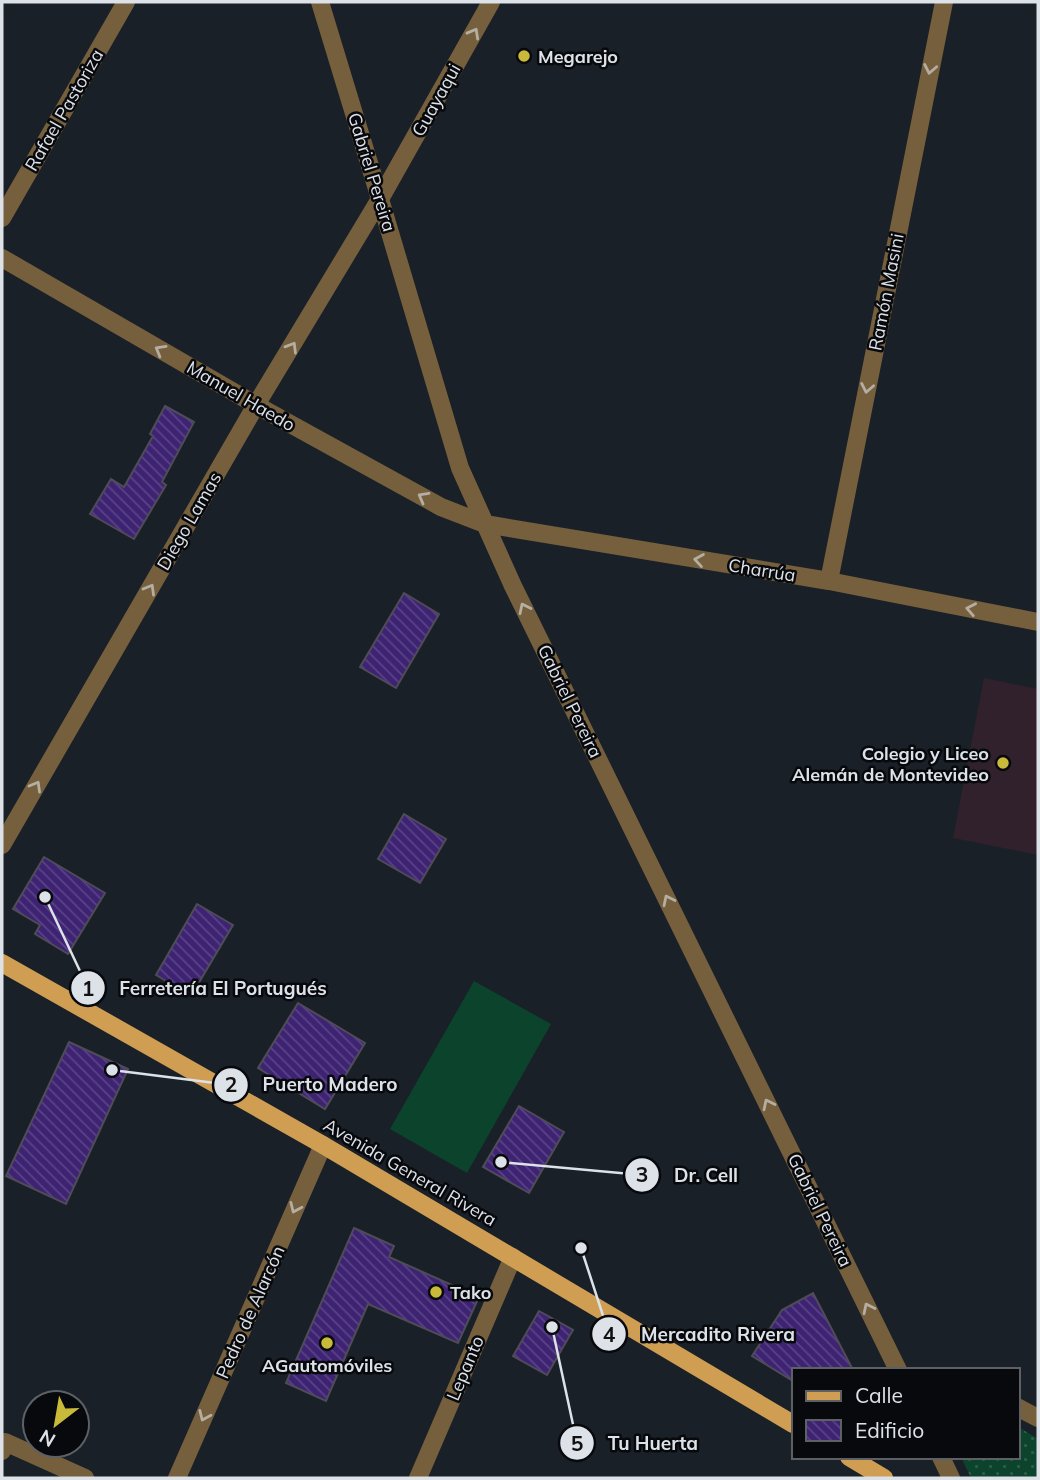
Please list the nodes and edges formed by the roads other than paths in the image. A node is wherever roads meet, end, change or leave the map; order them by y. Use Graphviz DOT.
graph roads {
  1 [pos="126,2"];
  2 [pos="320,2"];
  3 [pos="491,2"];
  4 [pos="944,2"];
  5 [pos="380,199"];
  6 [pos="2,218"];
  7 [pos="2,258"];
  8 [pos="256,405"];
  9 [pos="485,524"];
  10 [pos="829,581"];
  11 [pos="1038,622"];
  12 [pos="2,845"];
  13 [pos="2,963"];
  14 [pos="323,1145"];
  15 [pos="513,1257"];
  16 [pos="897,1368"];
  17 [pos="1019,1407"];
  18 [pos="1038,1418"];
  19 [pos="792,1423"];
  20 [pos="2,1451"];
  21 [pos="852,1459"];
  22 [pos="942,1459"];
  23 [pos="85,1478"];
  24 [pos="177,1478"];
  25 [pos="418,1478"];
  26 [pos="884,1478"];
  27 [pos="951,1478"];
  1 -- 6 [label="street, Rafael Pastoriza"];
  2 -- 5 [label="street, Gabriel Pereira"];
  5 -- 3 [label="street, Guayaqui, one-way"];
  4 -- 10 [label="street, Ramón Masini, one-way"];
  8 -- 5 [label="street, Diego Lamas, one-way"];
  5 -- 9 [label="street, Gabriel Pereira"];
  8 -- 7 [label="street, Manuel Haedo, one-way"];
  9 -- 8 [label="street, Manuel Haedo, one-way"];
  12 -- 8 [label="street, Diego Lamas, one-way"];
  10 -- 9 [label="street, Charrúa, one-way"];
  16 -- 9 [label="street, Gabriel Pereira, one-way"];
  11 -- 10 [label="street, Charrúa, one-way"];
  13 -- 14 [label="main road, Avenida General Rivera"];
  14 -- 15 [label="main road, Avenida General Rivera"];
  14 -- 24 [label="street, Pedro de Alarcón, one-way"];
  15 -- 19 [label="main road, Avenida General Rivera"];
  15 -- 25 [label="street, Lepanto"];
  17 -- 18 [label="street"];
  20 -- 23 [label="street"];
  21 -- 26 [label="main road"];
  22 -- 27 [label="street"];
}
